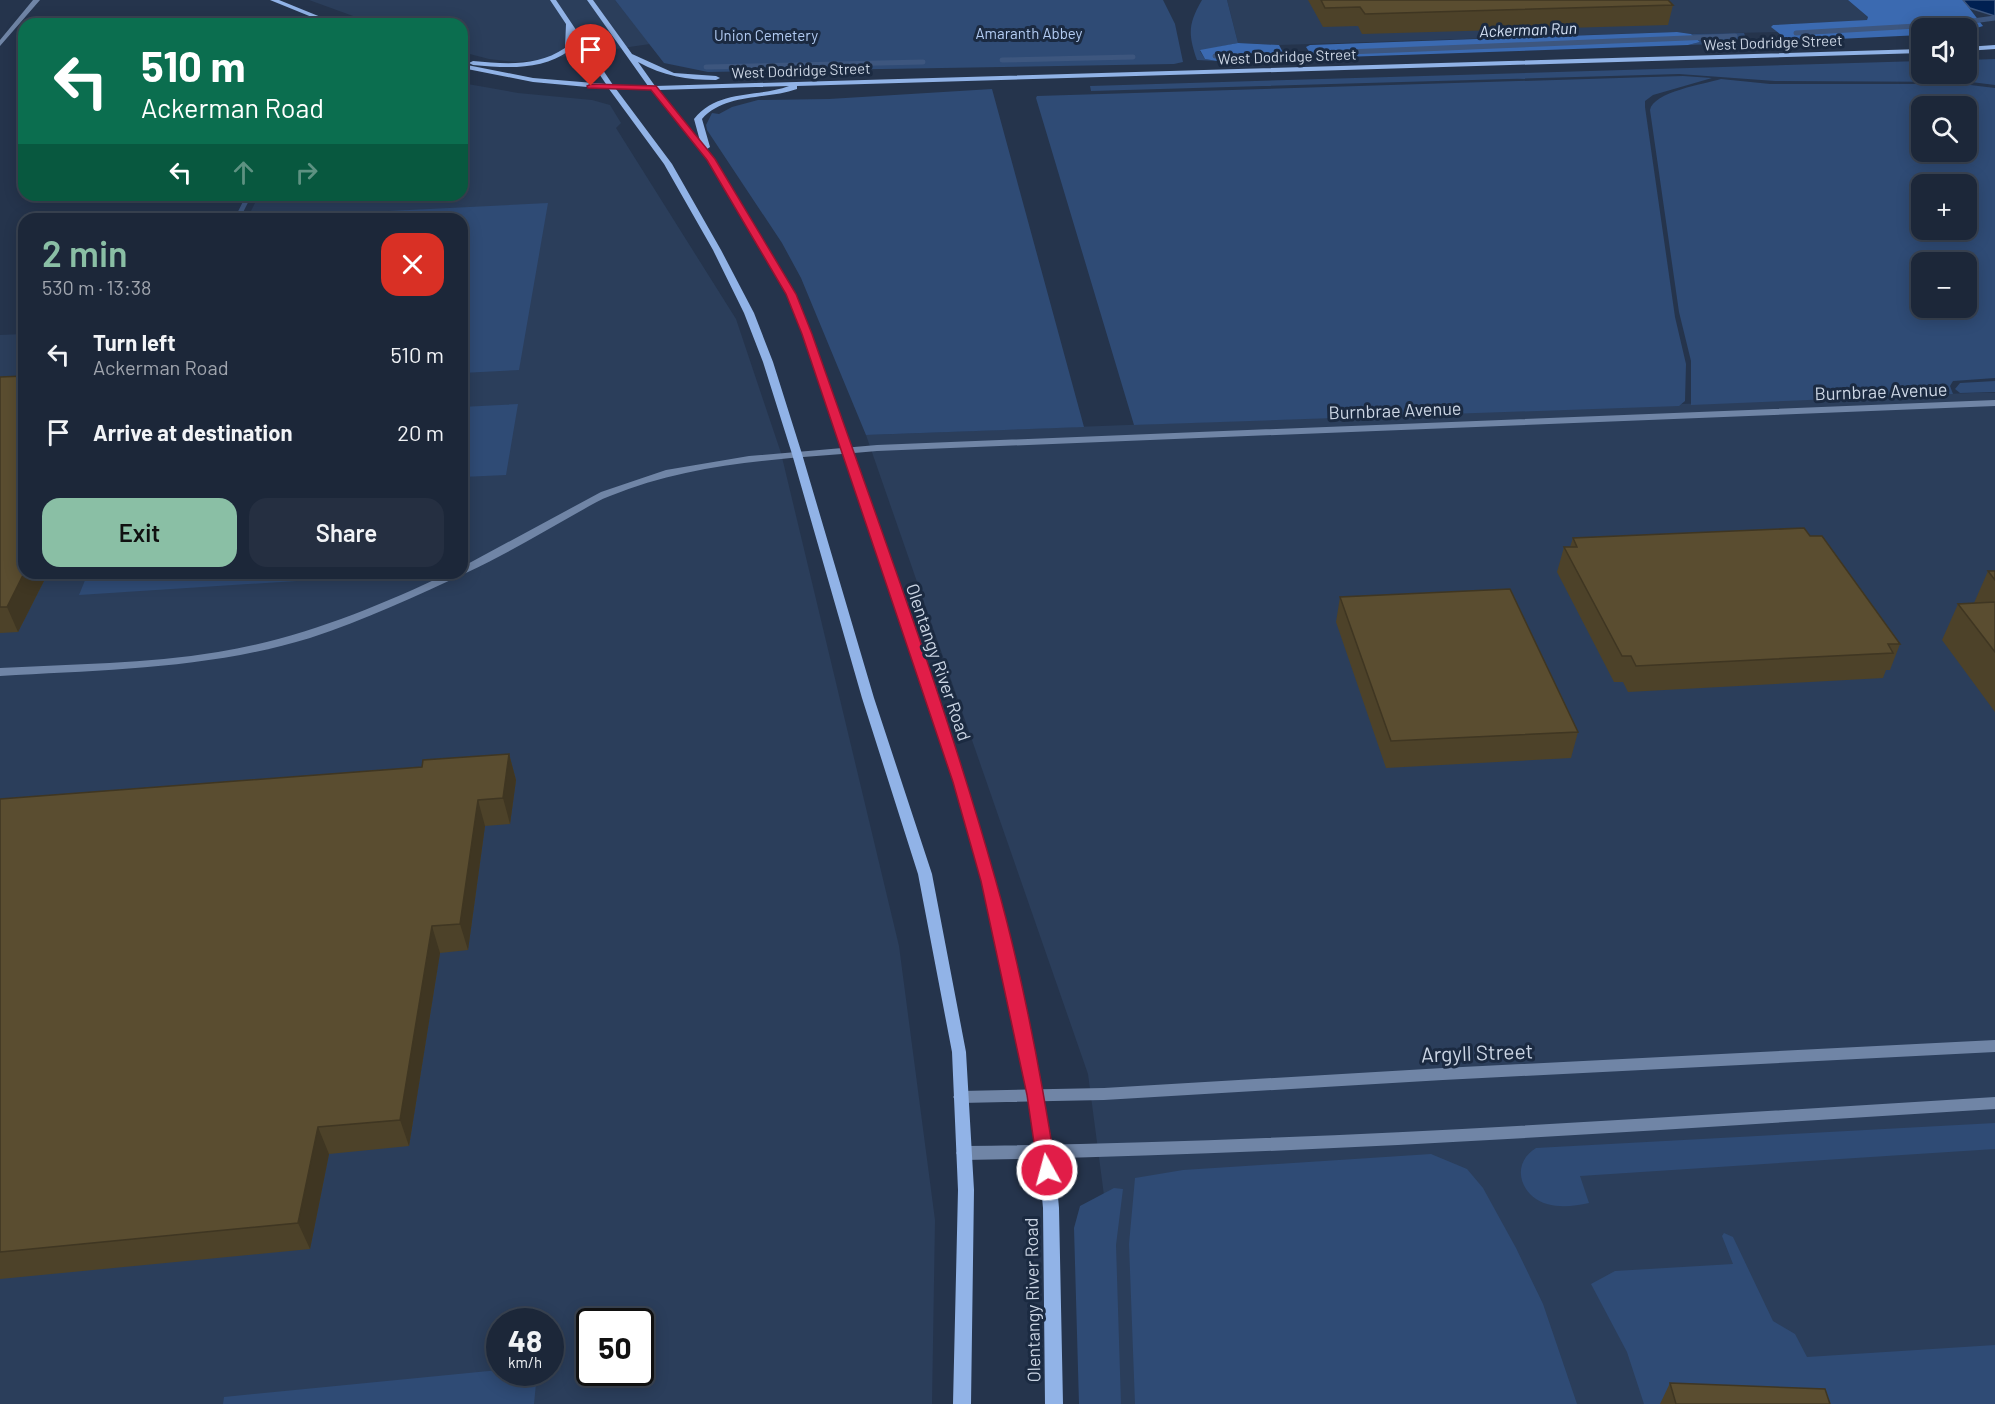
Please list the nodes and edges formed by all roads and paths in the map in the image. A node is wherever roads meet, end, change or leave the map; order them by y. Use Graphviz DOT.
graph roads {
  1 [pos="37,0"];
  2 [pos="273,0"];
  3 [pos="553,0"];
  4 [pos="590,0"];
  5 [pos="22,18"];
  6 [pos="320,18"];
  7 [pos="18,23"];
  8 [pos="569,23"];
  9 [pos="0,44"];
  10 [pos="1995,47"];
  11 [pos="1977,48"];
  12 [pos="1911,51"];
  13 [pos="629,54"];
  14 [pos="468,61"];
  15 [pos="468,67"];
  16 [pos="873,81"];
  17 [pos="807,83"];
  18 [pos="611,87"];
  19 [pos="653,87"];
  20 [pos="711,159"];
  21 [pos="1995,403"];
  22 [pos="846,450"];
  23 [pos="797,454"];
  24 [pos="468,568"];
  25 [pos="445,579"];
  26 [pos="0,672"];
  27 [pos="1995,1046"];
  28 [pos="1036,1095"];
  29 [pos="961,1097"];
  30 [pos="1995,1102"];
  31 [pos="964,1153"];
  32 [pos="1046,1153"];
  33 [pos="962,1404"];
  34 [pos="1054,1404"];
  1 -- 5 [label="street"];
  2 -- 6 [label="main road"];
  3 -- 8 [label="main road"];
  4 -- 13 [label="main road, Olentangy River Road"];
  7 -- 9 [label="street"];
  8 -- 14 [label="main road"];
  8 -- 18 [label="main road"];
  10 -- 11 [label="main road"];
  12 -- 16 [label="main road, West Dodridge Street"];
  13 -- 16 [label="main road"];
  13 -- 19 [label="main road, Olentangy River Road"];
  15 -- 18 [label="main road, West Dodridge Street"];
  16 -- 17 [label="main road, West Dodridge Street"];
  17 -- 19 [label="main road, West Dodridge Street"];
  17 -- 20 [label="main road"];
  18 -- 19 [label="main road, West Dodridge Street"];
  18 -- 23 [label="main road"];
  19 -- 20 [label="main road, Olentangy River Road"];
  20 -- 22 [label="main road, Olentangy River Road"];
  21 -- 22 [label="street, Burnbrae Avenue"];
  22 -- 23 [label="street, Burnbrae Avenue"];
  22 -- 28 [label="main road, Olentangy River Road"];
  23 -- 24 [label="street, Burnbrae Avenue"];
  23 -- 29 [label="main road"];
  25 -- 26 [label="street, Burnbrae Avenue"];
  27 -- 28 [label="street, Argyll Street"];
  28 -- 29 [label="street, Argyll Street"];
  28 -- 32 [label="main road, Olentangy River Road"];
  29 -- 31 [label="main road"];
  30 -- 32 [label="street"];
  31 -- 32 [label="street"];
  31 -- 33 [label="main road"];
  32 -- 34 [label="main road, Olentangy River Road"];
}
